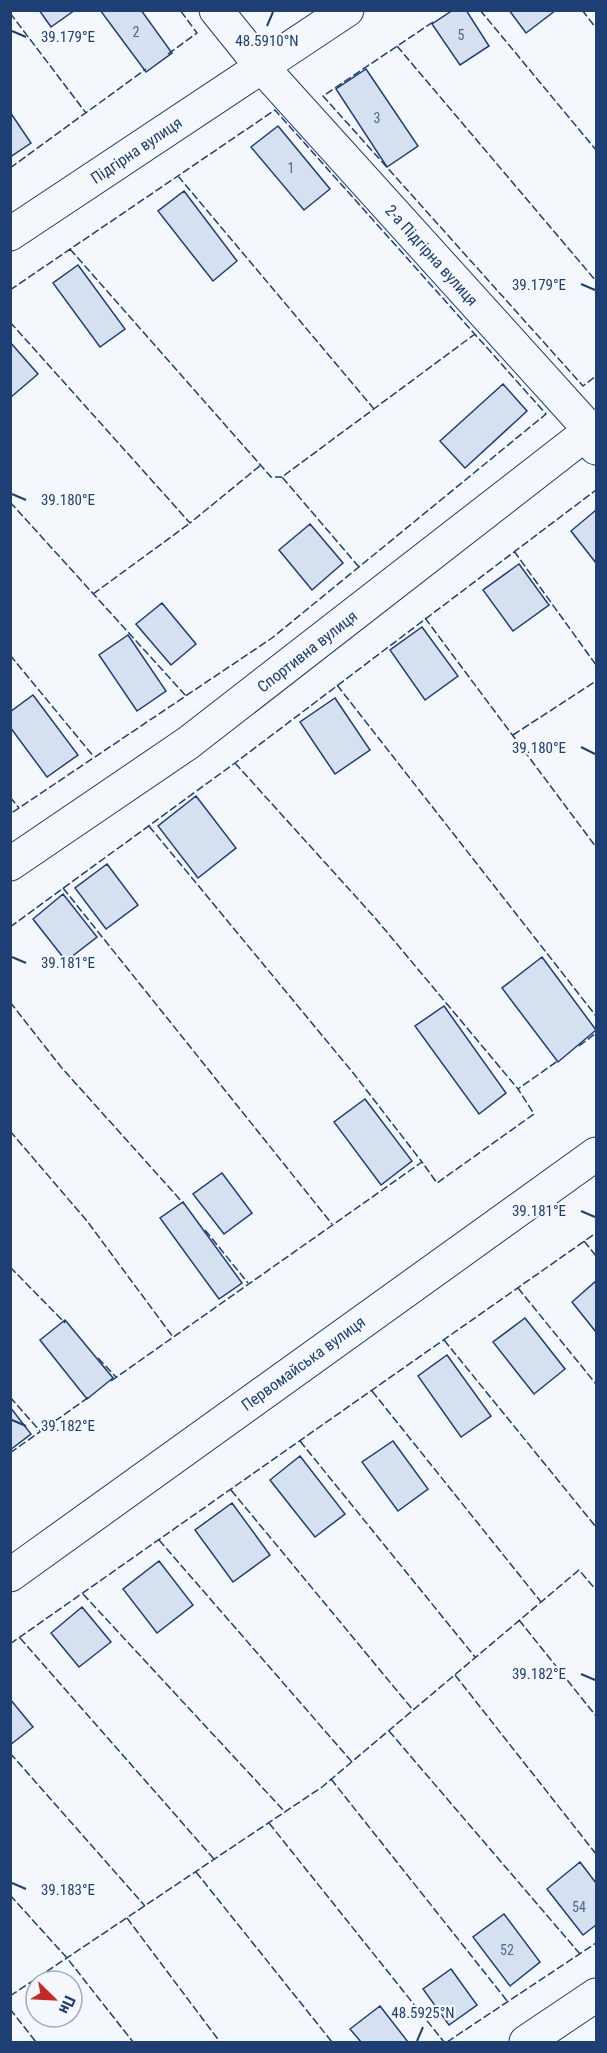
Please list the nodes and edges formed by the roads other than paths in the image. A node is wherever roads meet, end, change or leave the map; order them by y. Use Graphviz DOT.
graph roads {
  1 [pos="216,10"];
  2 [pos="347,10"];
  3 [pos="261,66"];
  4 [pos="10,234"];
  5 [pos="595,435"];
  6 [pos="10,864"];
  7 [pos="597,1154"];
  8 [pos="10,1575"];
  9 [pos="597,1995"];
  10 [pos="526,2043"];
  1 -- 3 [label="street, 2-а Підгірна вулиця"];
  2 -- 3 [label="street"];
  3 -- 4 [label="street, Підгірна вулиця"];
  3 -- 5 [label="street, 2-а Підгірна вулиця"];
  5 -- 6 [label="street, Спортивна вулиця"];
  7 -- 8 [label="street, Первомайська вулиця"];
  9 -- 10 [label="street"];
}
